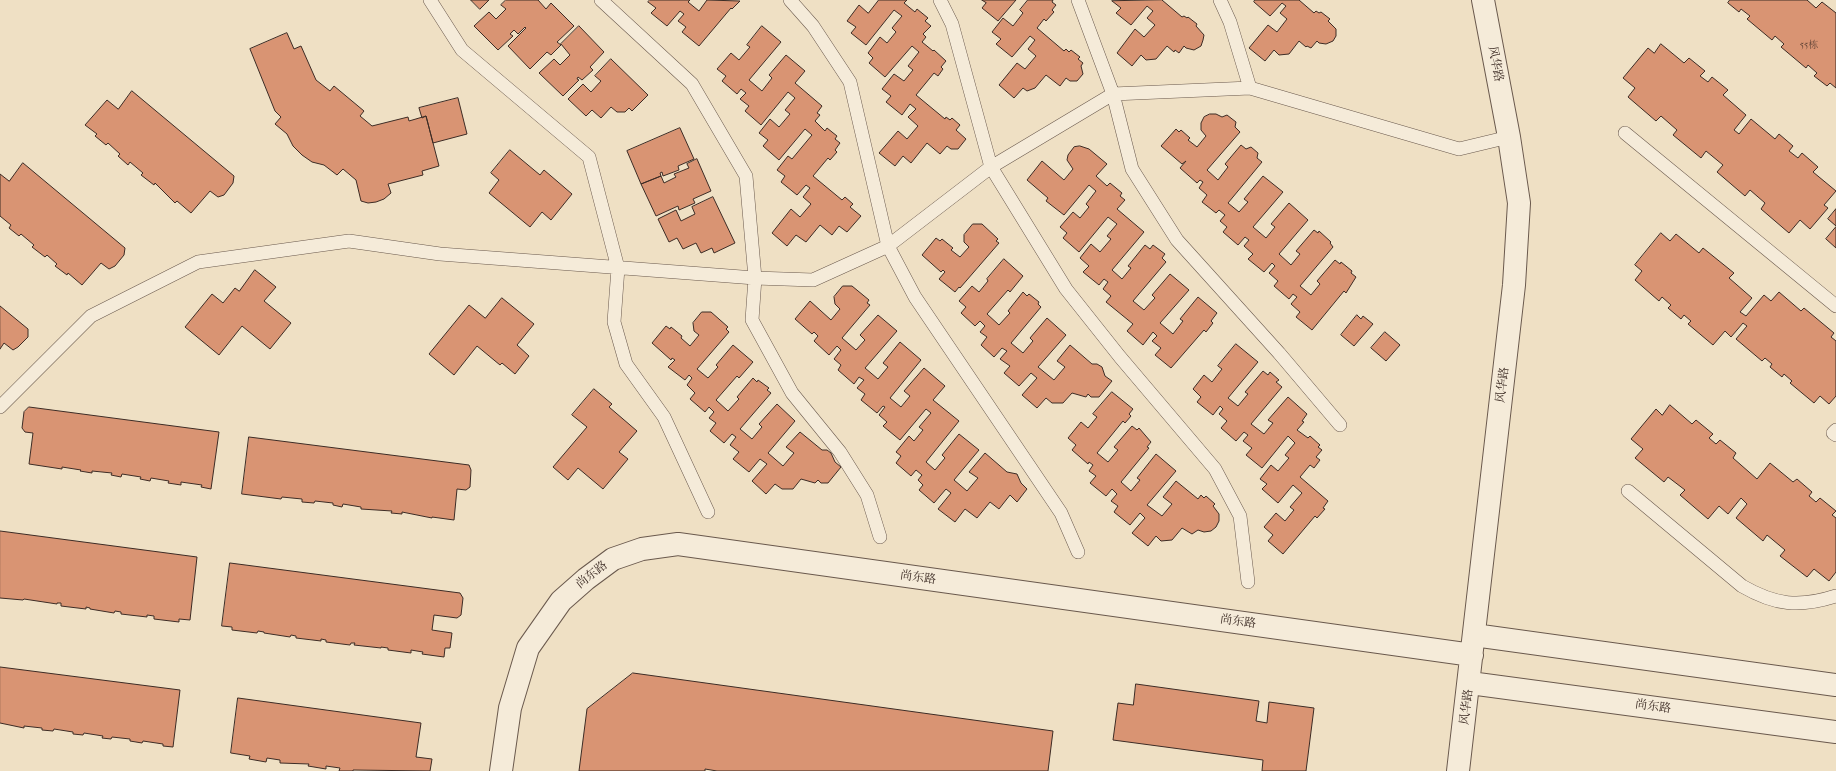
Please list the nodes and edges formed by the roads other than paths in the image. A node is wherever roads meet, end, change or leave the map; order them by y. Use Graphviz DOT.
graph roads {
  1 [pos="430,0"];
  2 [pos="600,0"];
  3 [pos="790,0"];
  4 [pos="940,0"];
  5 [pos="1078,0"];
  6 [pos="1220,0"];
  7 [pos="1482,0"];
  8 [pos="1250,88"];
  9 [pos="1113,94"];
  10 [pos="1625,133"];
  11 [pos="1510,137"];
  12 [pos="991,167"];
  13 [pos="888,246"];
  14 [pos="618,268"];
  15 [pos="755,278"];
  16 [pos="1836,306"];
  17 [pos="0,407"];
  18 [pos="1340,425"];
  19 [pos="1836,430"];
  20 [pos="1836,435"];
  21 [pos="1628,491"];
  22 [pos="708,512"];
  23 [pos="880,538"];
  24 [pos="1078,552"];
  25 [pos="1248,582"];
  26 [pos="1836,596"];
  27 [pos="1473,645"];
  28 [pos="1470,683"];
  29 [pos="1836,685"];
  30 [pos="1836,732"];
  31 [pos="501,771"];
  32 [pos="1458,771"];
  1 -- 14 [label="lane"];
  2 -- 15 [label="lane"];
  3 -- 13 [label="lane"];
  4 -- 12 [label="lane"];
  5 -- 9 [label="lane"];
  6 -- 8 [label="lane"];
  7 -- 11 [label="street, 风华路"];
  8 -- 9 [label="lane"];
  8 -- 11 [label="lane"];
  9 -- 12 [label="lane"];
  9 -- 18 [label="lane"];
  10 -- 16 [label="lane"];
  11 -- 27 [label="street, 风华路"];
  12 -- 13 [label="lane"];
  12 -- 25 [label="lane"];
  13 -- 15 [label="lane"];
  13 -- 24 [label="lane"];
  14 -- 15 [label="lane"];
  14 -- 17 [label="lane"];
  14 -- 22 [label="lane"];
  15 -- 23 [label="lane"];
  19 -- 20 [label="lane"];
  21 -- 26 [label="lane"];
  27 -- 28 [label="street, 风华路"];
  27 -- 29 [label="street, 尚东路"];
  27 -- 31 [label="street, 尚东路"];
  28 -- 30 [label="street, 尚东路"];
  28 -- 32 [label="street, 风华路"];
}
